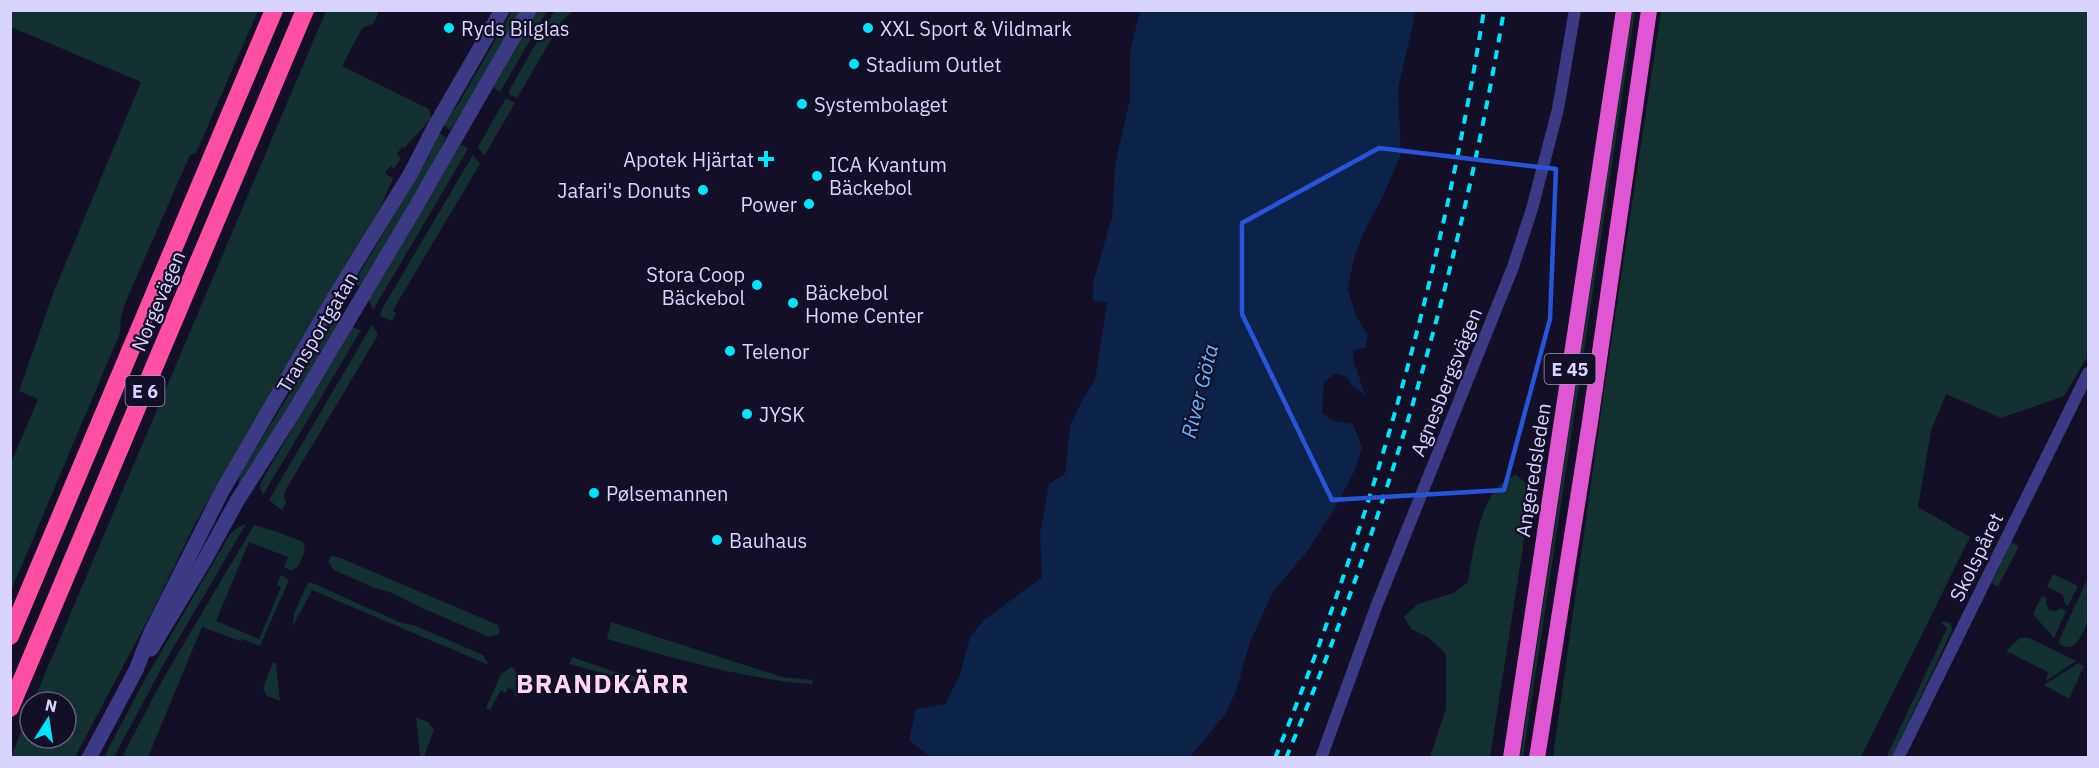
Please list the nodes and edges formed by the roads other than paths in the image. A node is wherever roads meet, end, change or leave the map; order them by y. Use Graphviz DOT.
graph roads {
  1 [pos="274,10"];
  2 [pos="305,10"];
  3 [pos="502,10"];
  4 [pos="529,10"];
  5 [pos="1575,10"];
  6 [pos="1624,10"];
  7 [pos="1649,10"];
  8 [pos="2088,373"];
  9 [pos="10,636"];
  10 [pos="136,670"];
  11 [pos="10,708"];
  12 [pos="1544,718"];
  13 [pos="89,758"];
  14 [pos="1321,758"];
  15 [pos="1511,758"];
  16 [pos="1537,758"];
  17 [pos="1545,758"];
  18 [pos="1898,758"];
  1 -- 9 [label="highway, Norgevägen / E 6"];
  2 -- 11 [label="highway, Norgevägen / E 6"];
  3 -- 10 [label="street, Transportgatan"];
  4 -- 10 [label="street, Transportgatan"];
  5 -- 14 [label="street, Agnesbergsvägen"];
  6 -- 15 [label="highway, Angeredsleden / E 45"];
  7 -- 12 [label="highway, E 45"];
  8 -- 18 [label="street, Skolspåret"];
  10 -- 13 [label="street, Transportgatan"];
  12 -- 16 [label="highway, E 45"];
  12 -- 17 [label="highway"];
}
